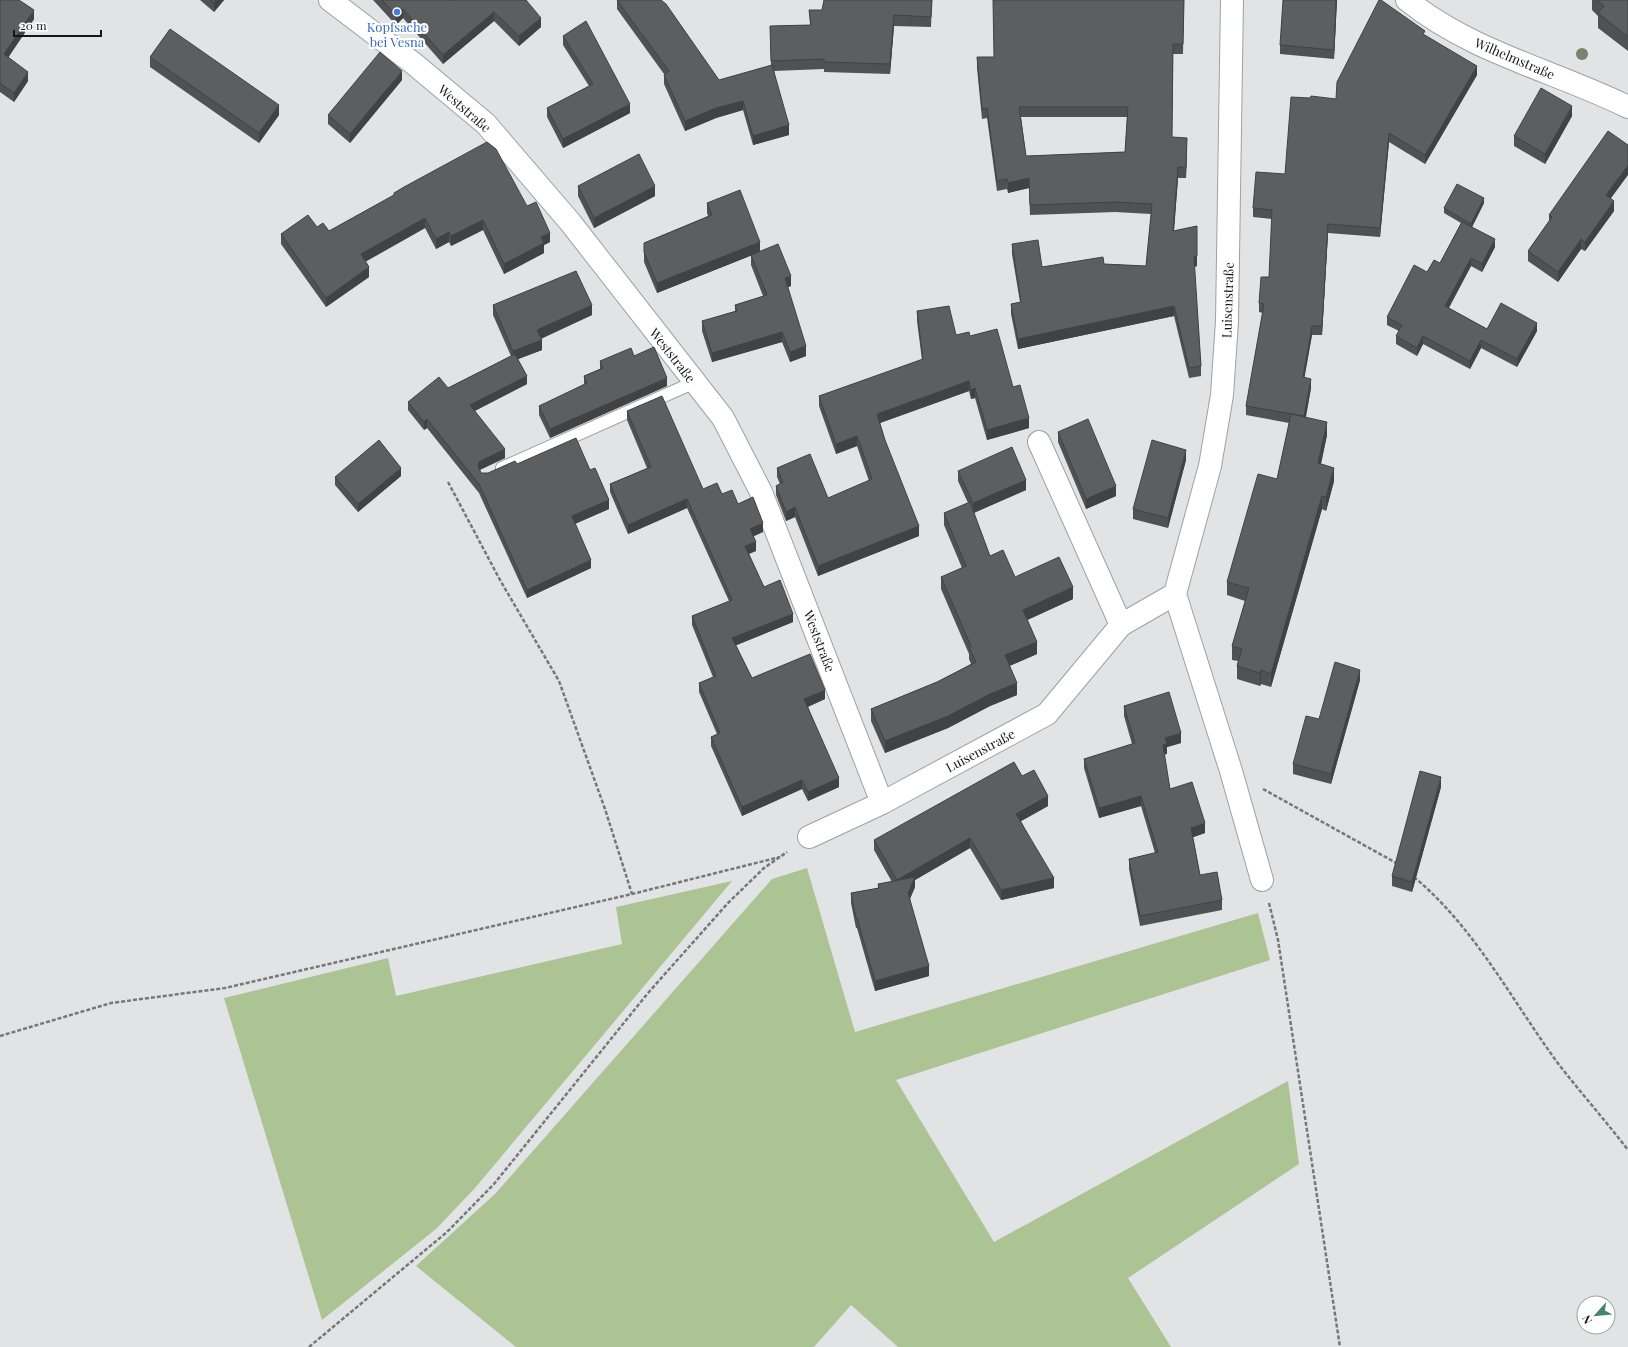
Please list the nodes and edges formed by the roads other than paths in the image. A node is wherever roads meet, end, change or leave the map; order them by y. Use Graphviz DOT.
graph roads {
  1 [pos="330,0"];
  2 [pos="1232,0"];
  3 [pos="1407,0"];
  4 [pos="1628,106"];
  5 [pos="695,382"];
  6 [pos="1039,442"];
  7 [pos="493,472"];
  8 [pos="1174,594"];
  9 [pos="1121,625"];
  10 [pos="882,803"];
  11 [pos="809,837"];
  12 [pos="1262,880"];
  1 -- 5 [label="street, Weststraße"];
  2 -- 8 [label="street, Luisenstraße"];
  3 -- 4 [label="street, Wilhelmstraße"];
  5 -- 7 [label="lane"];
  5 -- 10 [label="street, Weststraße"];
  6 -- 9 [label="street"];
  8 -- 9 [label="street, Luisenstraße"];
  8 -- 12 [label="street"];
  9 -- 10 [label="street, Luisenstraße"];
  10 -- 11 [label="street, Luisenstraße"];
}
